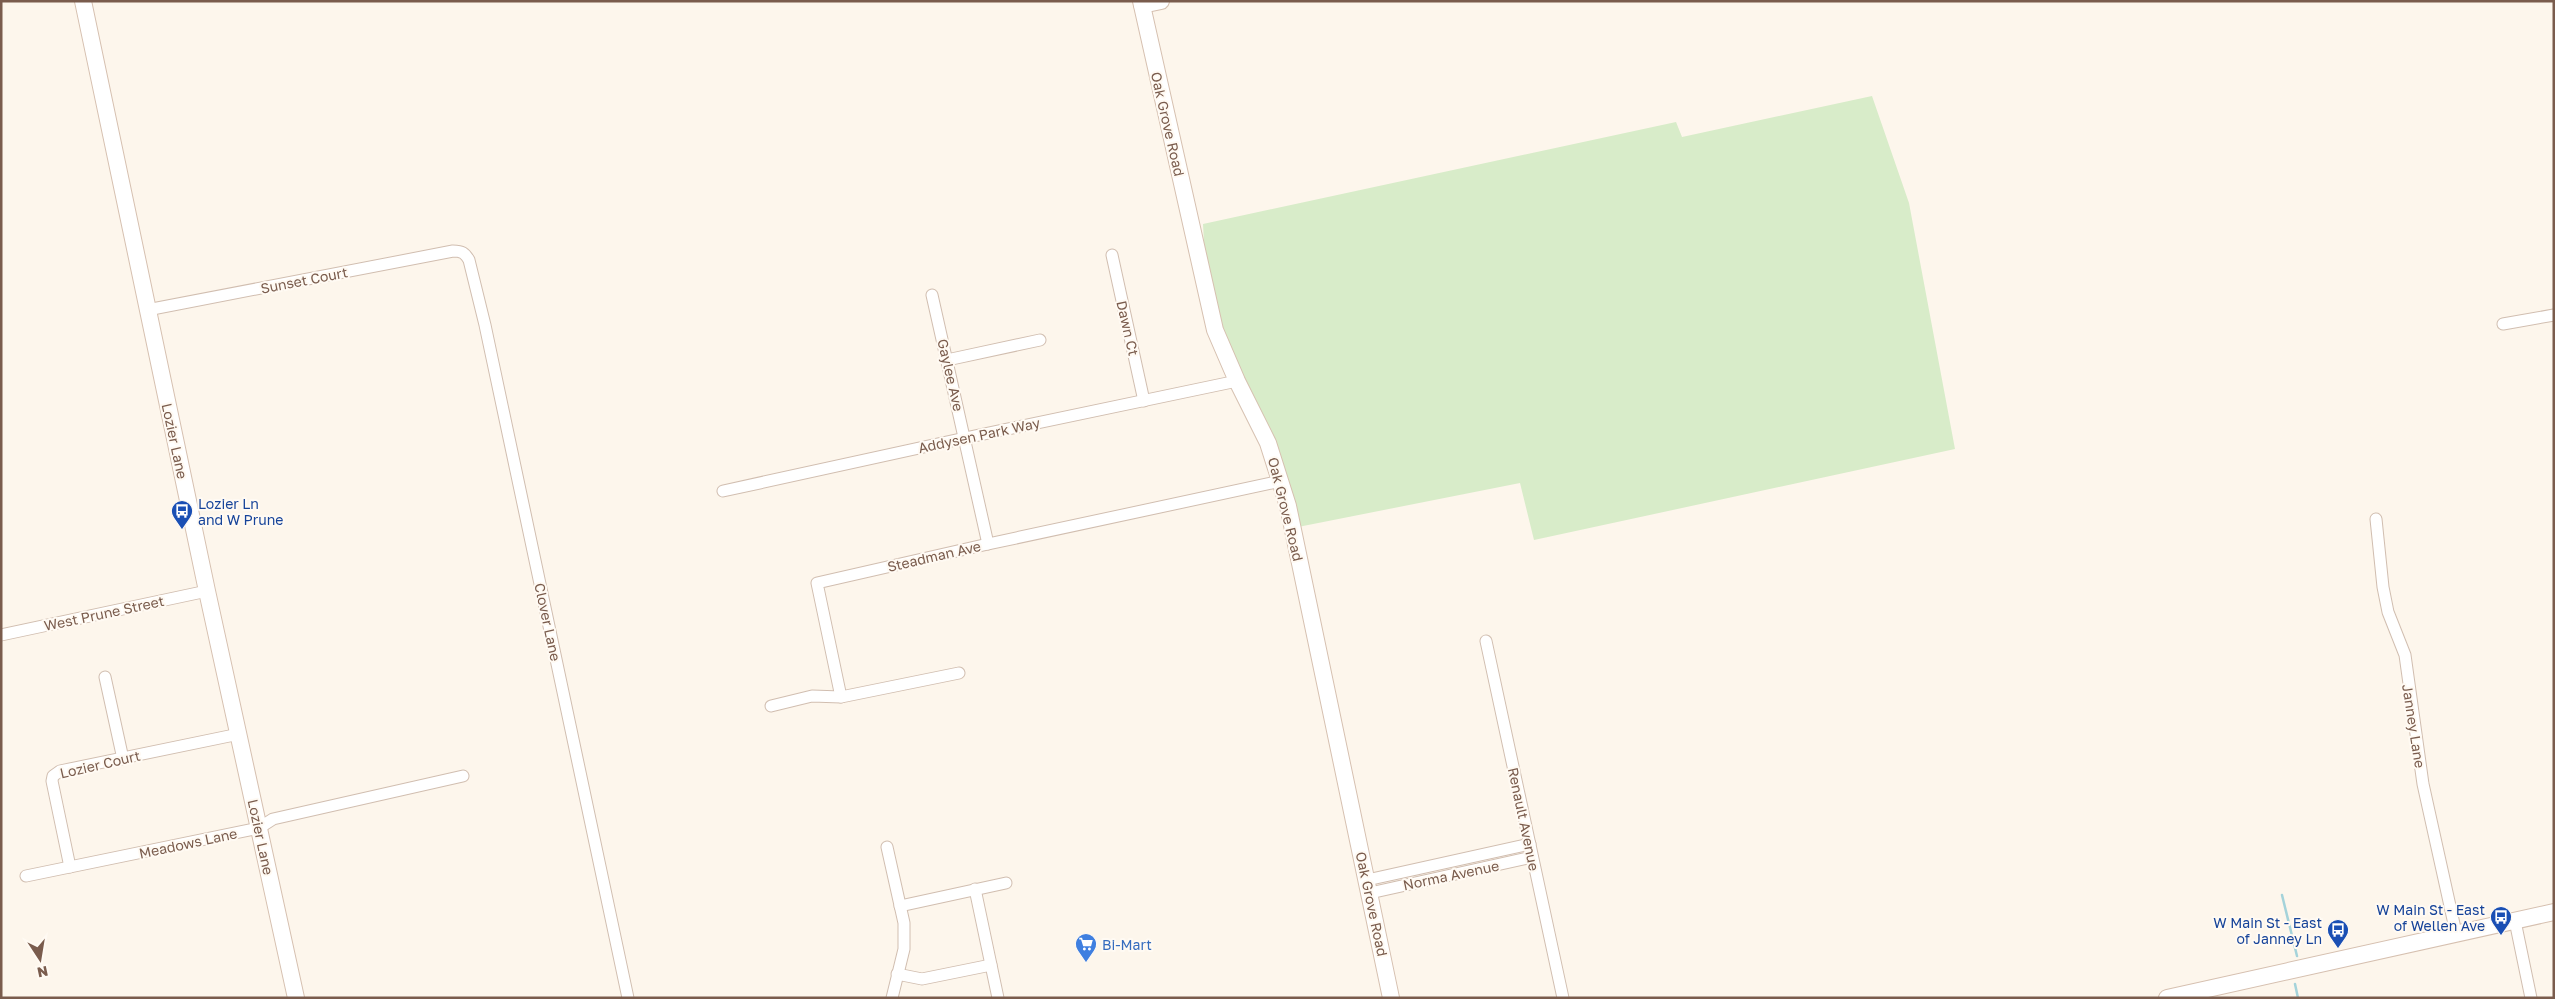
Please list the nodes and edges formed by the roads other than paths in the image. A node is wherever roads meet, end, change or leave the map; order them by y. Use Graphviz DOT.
graph roads {
  1 [pos="83,1"];
  2 [pos="1161,1"];
  3 [pos="1142,3"];
  4 [pos="460,251"];
  5 [pos="1112,255"];
  6 [pos="932,295"];
  7 [pos="147,310"];
  8 [pos="2554,315"];
  9 [pos="2502,324"];
  10 [pos="1040,340"];
  11 [pos="947,360"];
  12 [pos="1237,381"];
  13 [pos="1144,401"];
  14 [pos="965,438"];
  15 [pos="1281,481"];
  16 [pos="722,491"];
  17 [pos="2376,519"];
  18 [pos="988,544"];
  19 [pos="207,591"];
  20 [pos="1,635"];
  21 [pos="1486,641"];
  22 [pos="959,673"];
  23 [pos="105,677"];
  24 [pos="841,697"];
  25 [pos="771,706"];
  26 [pos="240,734"];
  27 [pos="123,759"];
  28 [pos="463,776"];
  29 [pos="259,828"];
  30 [pos="1530,844"];
  31 [pos="887,846"];
  32 [pos="1532,857"];
  33 [pos="70,868"];
  34 [pos="26,876"];
  35 [pos="1006,883"];
  36 [pos="1368,886"];
  37 [pos="975,889"];
  38 [pos="900,906"];
  39 [pos="2554,912"];
  40 [pos="2515,920"];
  41 [pos="2456,933"];
  42 [pos="991,965"];
  43 [pos="897,974"];
  44 [pos="296,998"];
  45 [pos="628,998"];
  46 [pos="892,998"];
  47 [pos="998,998"];
  48 [pos="1391,998"];
  49 [pos="1562,998"];
  50 [pos="2168,998"];
  51 [pos="2531,998"];
  1 -- 7 [label="main road, Lozier Lane"];
  2 -- 3 [label="main road"];
  3 -- 12 [label="main road, Oak Grove Road"];
  4 -- 7 [label="street, Sunset Court"];
  4 -- 45 [label="street, Clover Lane"];
  5 -- 13 [label="street, Dawn Ct"];
  6 -- 11 [label="street, Gaylee Ave"];
  7 -- 19 [label="main road, Lozier Lane"];
  8 -- 9 [label="street"];
  10 -- 11 [label="street"];
  11 -- 14 [label="street, Gaylee Ave"];
  12 -- 13 [label="street, Addysen Park Way"];
  12 -- 15 [label="main road, Oak Grove Road"];
  13 -- 14 [label="street, Addysen Park Way"];
  14 -- 16 [label="street, Addysen Park Way"];
  14 -- 18 [label="street, Gaylee Ave"];
  15 -- 18 [label="street, Steadman Ave"];
  15 -- 36 [label="main road, Oak Grove Road"];
  17 -- 41 [label="street, Janney Lane"];
  18 -- 24 [label="street, Steadman Ave"];
  19 -- 20 [label="street, West Prune Street"];
  19 -- 26 [label="main road, Lozier Lane"];
  21 -- 30 [label="street, Renault Avenue"];
  22 -- 24 [label="street"];
  23 -- 27 [label="street"];
  24 -- 25 [label="street"];
  26 -- 27 [label="street, Lozier Court"];
  26 -- 29 [label="main road, Lozier Lane"];
  27 -- 33 [label="street, Lozier Court"];
  28 -- 29 [label="street, Meadows Lane"];
  29 -- 33 [label="street, Meadows Lane"];
  29 -- 44 [label="main road, Lozier Lane"];
  30 -- 32 [label="street, Renault Avenue"];
  30 -- 36 [label="street, Norma Avenue"];
  31 -- 38 [label="street"];
  32 -- 36 [label="street, Norma Avenue"];
  32 -- 49 [label="street, Renault Avenue"];
  33 -- 34 [label="street, Meadows Lane"];
  35 -- 37 [label="street"];
  36 -- 48 [label="main road, Oak Grove Road"];
  37 -- 38 [label="street"];
  37 -- 42 [label="street"];
  38 -- 43 [label="street"];
  39 -- 40 [label="main road"];
  40 -- 41 [label="main road"];
  40 -- 51 [label="street"];
  41 -- 50 [label="main road"];
  42 -- 43 [label="street"];
  42 -- 47 [label="street"];
  43 -- 46 [label="street"];
}
